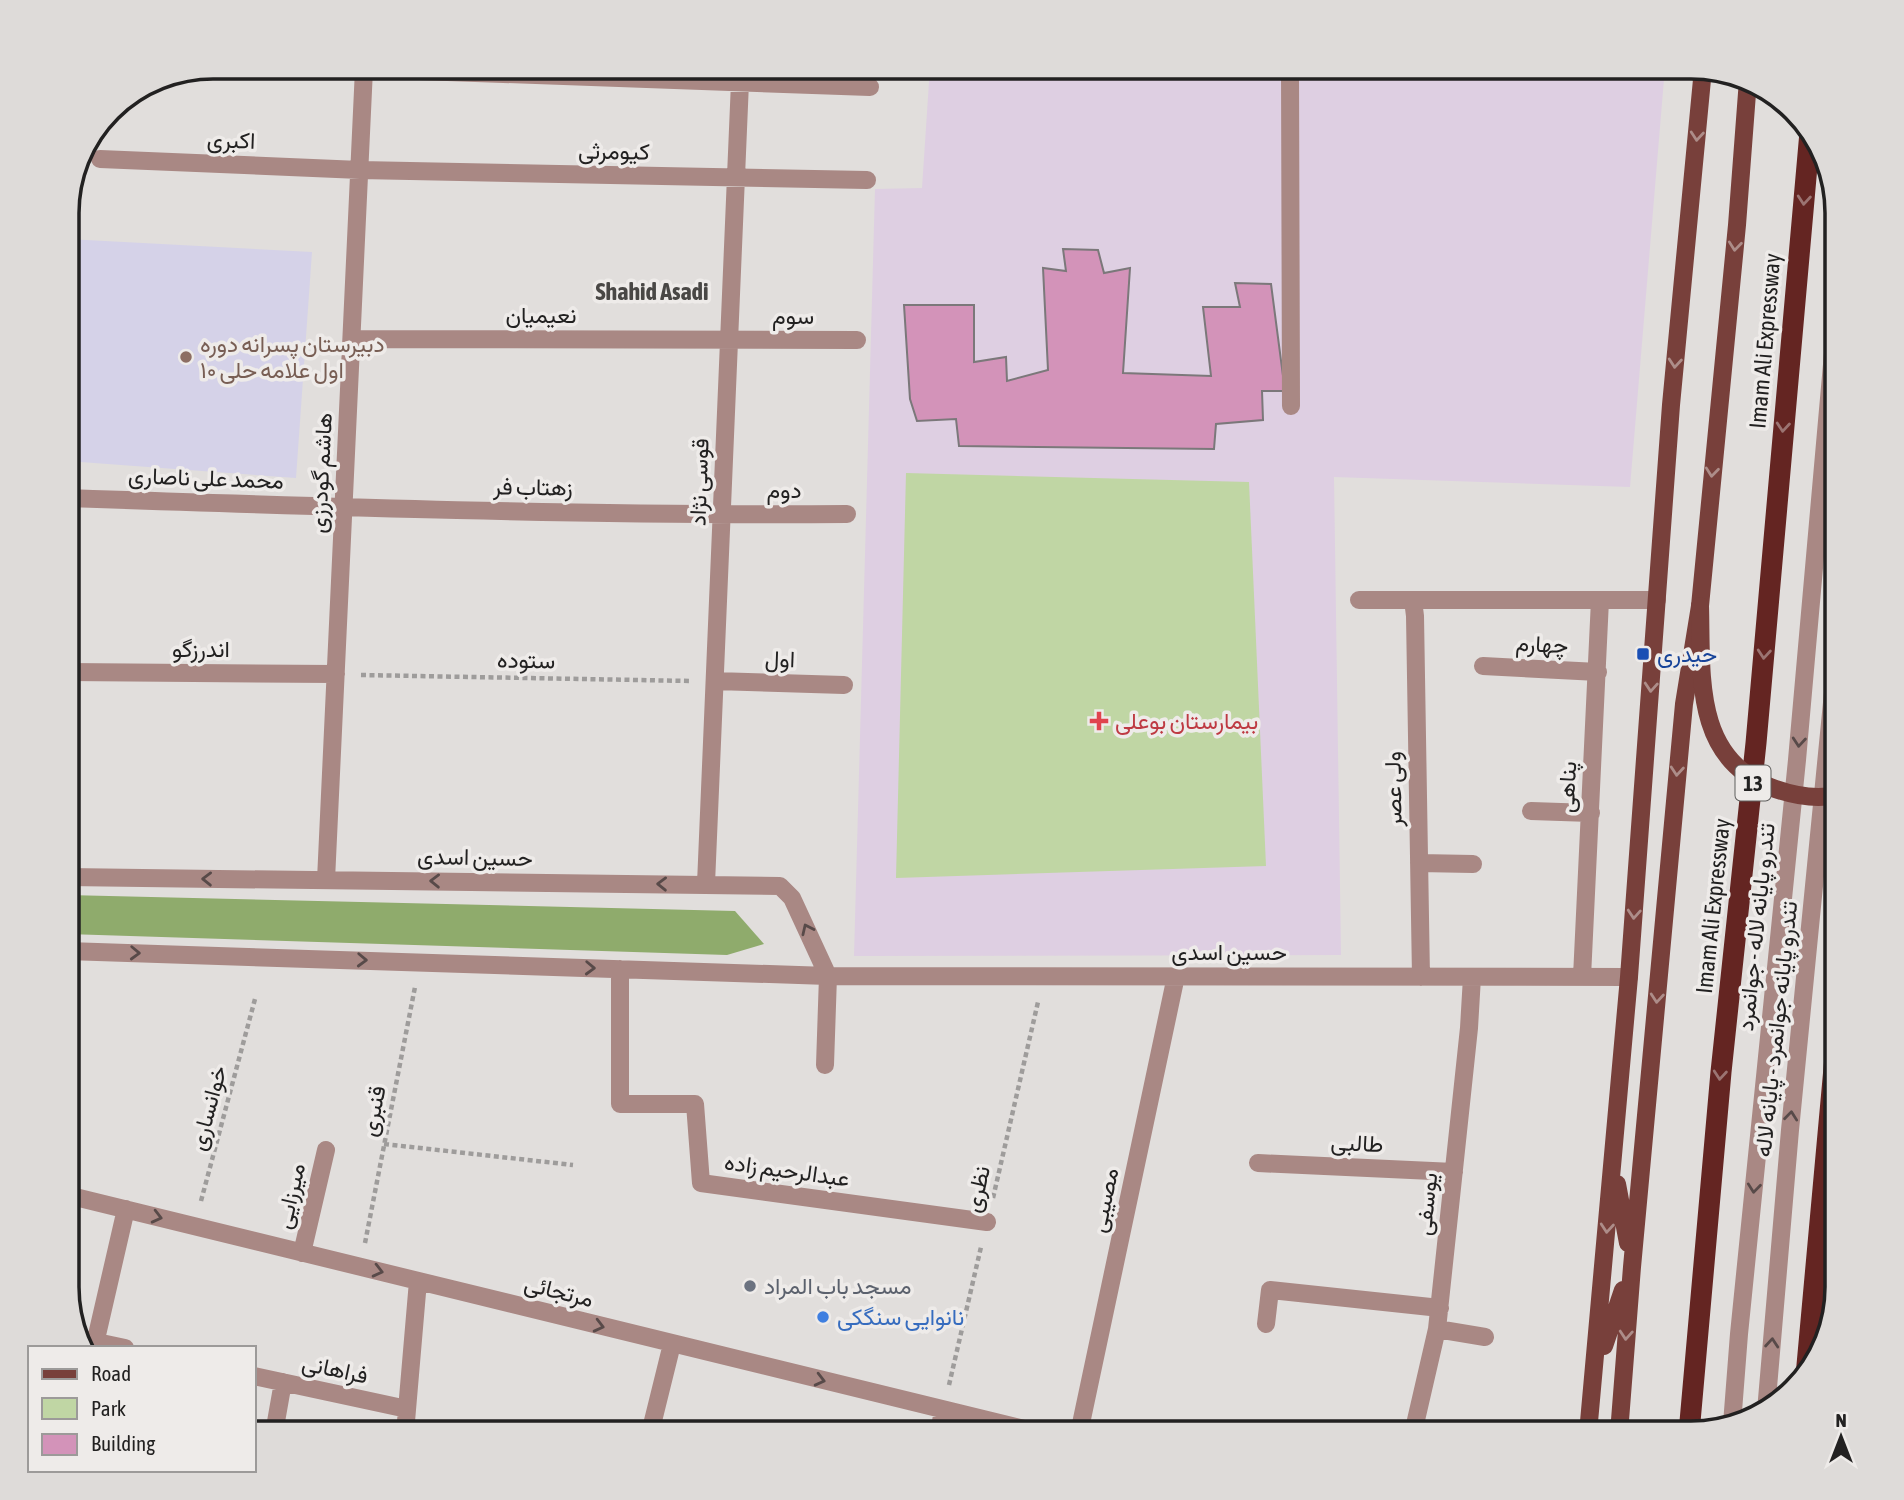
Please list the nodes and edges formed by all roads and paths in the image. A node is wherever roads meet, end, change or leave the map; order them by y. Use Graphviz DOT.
graph roads {
  1 [pos="364,79"];
  2 [pos="653,79"];
  3 [pos="1290,79"];
  4 [pos="1702,79"];
  5 [pos="740,82"];
  6 [pos="870,87"];
  7 [pos="1747,92"];
  8 [pos="1808,149"];
  9 [pos="100,159"];
  10 [pos="360,170"];
  11 [pos="736,178"];
  12 [pos="867,180"];
  13 [pos="352,339"];
  14 [pos="729,341"];
  15 [pos="857,341"];
  16 [pos="1291,406"];
  17 [pos="1825,451"];
  18 [pos="79,498"];
  19 [pos="344,507"];
  20 [pos="847,514"];
  21 [pos="722,515"];
  22 [pos="1359,600"];
  23 [pos="1413,600"];
  24 [pos="1601,600"];
  25 [pos="1657,600"];
  26 [pos="1700,606"];
  27 [pos="1483,666"];
  28 [pos="79,672"];
  29 [pos="1598,672"];
  30 [pos="335,674"];
  31 [pos="715,681"];
  32 [pos="844,685"];
  33 [pos="1825,781"];
  34 [pos="1825,794"];
  35 [pos="1531,811"];
  36 [pos="1591,813"];
  37 [pos="1419,863"];
  38 [pos="1473,864"];
  39 [pos="79,877"];
  40 [pos="326,880"];
  41 [pos="706,884"];
  42 [pos="79,951"];
  43 [pos="420,962"];
  44 [pos="620,969"];
  45 [pos="828,976"];
  46 [pos="1044,976"];
  47 [pos="1176,976"];
  48 [pos="1421,977"];
  49 [pos="1472,977"];
  50 [pos="1582,977"];
  51 [pos="1629,977"];
  52 [pos="255,999"];
  53 [pos="825,1065"];
  54 [pos="384,1144"];
  55 [pos="326,1150"];
  56 [pos="1613,1160"];
  57 [pos="1258,1163"];
  58 [pos="573,1165"];
  59 [pos="1454,1172"];
  60 [pos="1825,1174"];
  61 [pos="79,1198"];
  62 [pos="126,1209"];
  63 [pos="987,1222"];
  64 [pos="194,1226"];
  65 [pos="302,1253"];
  66 [pos="360,1266"];
  67 [pos="1632,1266"];
  68 [pos="418,1281"];
  69 [pos="1440,1308"];
  70 [pos="1266,1324"];
  71 [pos="1437,1329"];
  72 [pos="1485,1337"];
  73 [pos="90,1339"];
  74 [pos="91,1342"];
  75 [pos="672,1343"];
  76 [pos="113,1346"];
  77 [pos="1808,1351"];
  78 [pos="1595,1373"];
  79 [pos="256,1376"];
  80 [pos="283,1382"];
  81 [pos="1767,1398"];
  82 [pos="407,1409"];
  83 [pos="943,1410"];
  84 [pos="1733,1414"];
  85 [pos="276,1421"];
  86 [pos="406,1421"];
  87 [pos="653,1421"];
  88 [pos="941,1421"];
  89 [pos="989,1421"];
  90 [pos="1082,1421"];
  91 [pos="1415,1421"];
  92 [pos="1589,1421"];
  93 [pos="1620,1421"];
  94 [pos="1690,1421"];
  1 -- 10 [label="street, هاشم گودرزی"];
  2 -- 5 [label="street"];
  3 -- 16 [label="street"];
  4 -- 25 [label="main road, one-way"];
  5 -- 6 [label="street"];
  5 -- 11 [label="street, قوسی نژاد"];
  7 -- 26 [label="main road, one-way"];
  8 -- 94 [label="highway, Imam Ali Expressway / 13, one-way"];
  9 -- 10 [label="street, اکبری"];
  10 -- 11 [label="street, کیومرثی"];
  10 -- 13 [label="street, هاشم گودرزی"];
  11 -- 12 [label="street, کیومرثی"];
  11 -- 14 [label="street, قوسی نژاد"];
  13 -- 14 [label="street, نعیمیان"];
  13 -- 19 [label="street, هاشم گودرزی"];
  14 -- 15 [label="street, سوم"];
  14 -- 21 [label="street, قوسی نژاد"];
  17 -- 84 [label="street, تندرو پایانه لاله - جوانمرد, one-way"];
  18 -- 19 [label="street, محمد علی ناصاری"];
  19 -- 21 [label="street, زهتاب فر"];
  19 -- 30 [label="street, هاشم گودرزی"];
  20 -- 21 [label="street, دوم"];
  21 -- 31 [label="street, قوسی نژاد"];
  22 -- 23 [label="street"];
  23 -- 24 [label="street"];
  23 -- 37 [label="street, ولی عصر"];
  24 -- 25 [label="street"];
  24 -- 29 [label="street, پناهی"];
  25 -- 51 [label="main road, one-way"];
  26 -- 34 [label="main road, bridge"];
  26 -- 67 [label="main road, one-way"];
  27 -- 29 [label="street, چهارم"];
  28 -- 30 [label="street, اندرزگو"];
  29 -- 36 [label="street, پناهی"];
  30 -- 31 [label="path, ستوده"];
  30 -- 40 [label="street, هاشم گودرزی"];
  31 -- 32 [label="street, اول"];
  31 -- 41 [label="street, قوسی نژاد"];
  81 -- 33 [label="street, تندرو پایانه جوانمرد - پایانه لاله, one-way"];
  35 -- 36 [label="street"];
  36 -- 50 [label="street, پناهی"];
  37 -- 38 [label="street"];
  37 -- 48 [label="street, ولی عصر"];
  40 -- 39 [label="street, حسین اسدی, one-way"];
  41 -- 40 [label="street, حسین اسدی, one-way"];
  45 -- 41 [label="street, حسین اسدی, one-way"];
  42 -- 43 [label="street, حسین اسدی, one-way"];
  43 -- 44 [label="street, حسین اسدی, one-way"];
  43 -- 54 [label="path, قنبری"];
  44 -- 45 [label="street, حسین اسدی"];
  44 -- 63 [label="street, عبدالرحیم زاده"];
  45 -- 46 [label="street, حسین اسدی"];
  45 -- 53 [label="street"];
  46 -- 47 [label="street, حسین اسدی"];
  46 -- 63 [label="path, نظری"];
  47 -- 48 [label="street, حسین اسدی"];
  47 -- 90 [label="street, مصیبی"];
  48 -- 49 [label="street, حسین اسدی"];
  49 -- 50 [label="street, حسین اسدی"];
  49 -- 59 [label="street, یوسفی"];
  50 -- 51 [label="street, حسین اسدی"];
  51 -- 56 [label="main road"];
  52 -- 64 [label="path, خوانساری"];
  54 -- 58 [label="path"];
  54 -- 66 [label="path, قنبری"];
  55 -- 65 [label="street, میرزایی"];
  56 -- 67 [label="main road"];
  56 -- 78 [label="main road, one-way"];
  57 -- 59 [label="street, طالبی"];
  59 -- 69 [label="street, یوسفی"];
  60 -- 77 [label="highway"];
  61 -- 62 [label="street, مرتجائی"];
  62 -- 64 [label="street, مرتجائی, one-way"];
  62 -- 73 [label="street"];
  63 -- 83 [label="path, نظری"];
  64 -- 65 [label="street, مرتجائی"];
  65 -- 66 [label="street, مرتجائی"];
  66 -- 68 [label="street, مرتجائی, one-way"];
  67 -- 78 [label="main road"];
  67 -- 93 [label="main road, one-way"];
  68 -- 75 [label="street, مرتجائی, one-way"];
  68 -- 82 [label="street"];
  69 -- 70 [label="street"];
  69 -- 71 [label="street, یوسفی"];
  71 -- 72 [label="street"];
  71 -- 91 [label="street, یوسفی"];
  74 -- 76 [label="street"];
  75 -- 83 [label="street, مرتجائی, one-way"];
  75 -- 87 [label="street"];
  78 -- 92 [label="main road"];
  79 -- 80 [label="street, فراهانی"];
  80 -- 82 [label="street, فراهانی"];
  80 -- 85 [label="street"];
  82 -- 86 [label="street"];
  83 -- 88 [label="street"];
  83 -- 89 [label="street, مرتجائی"];
}
